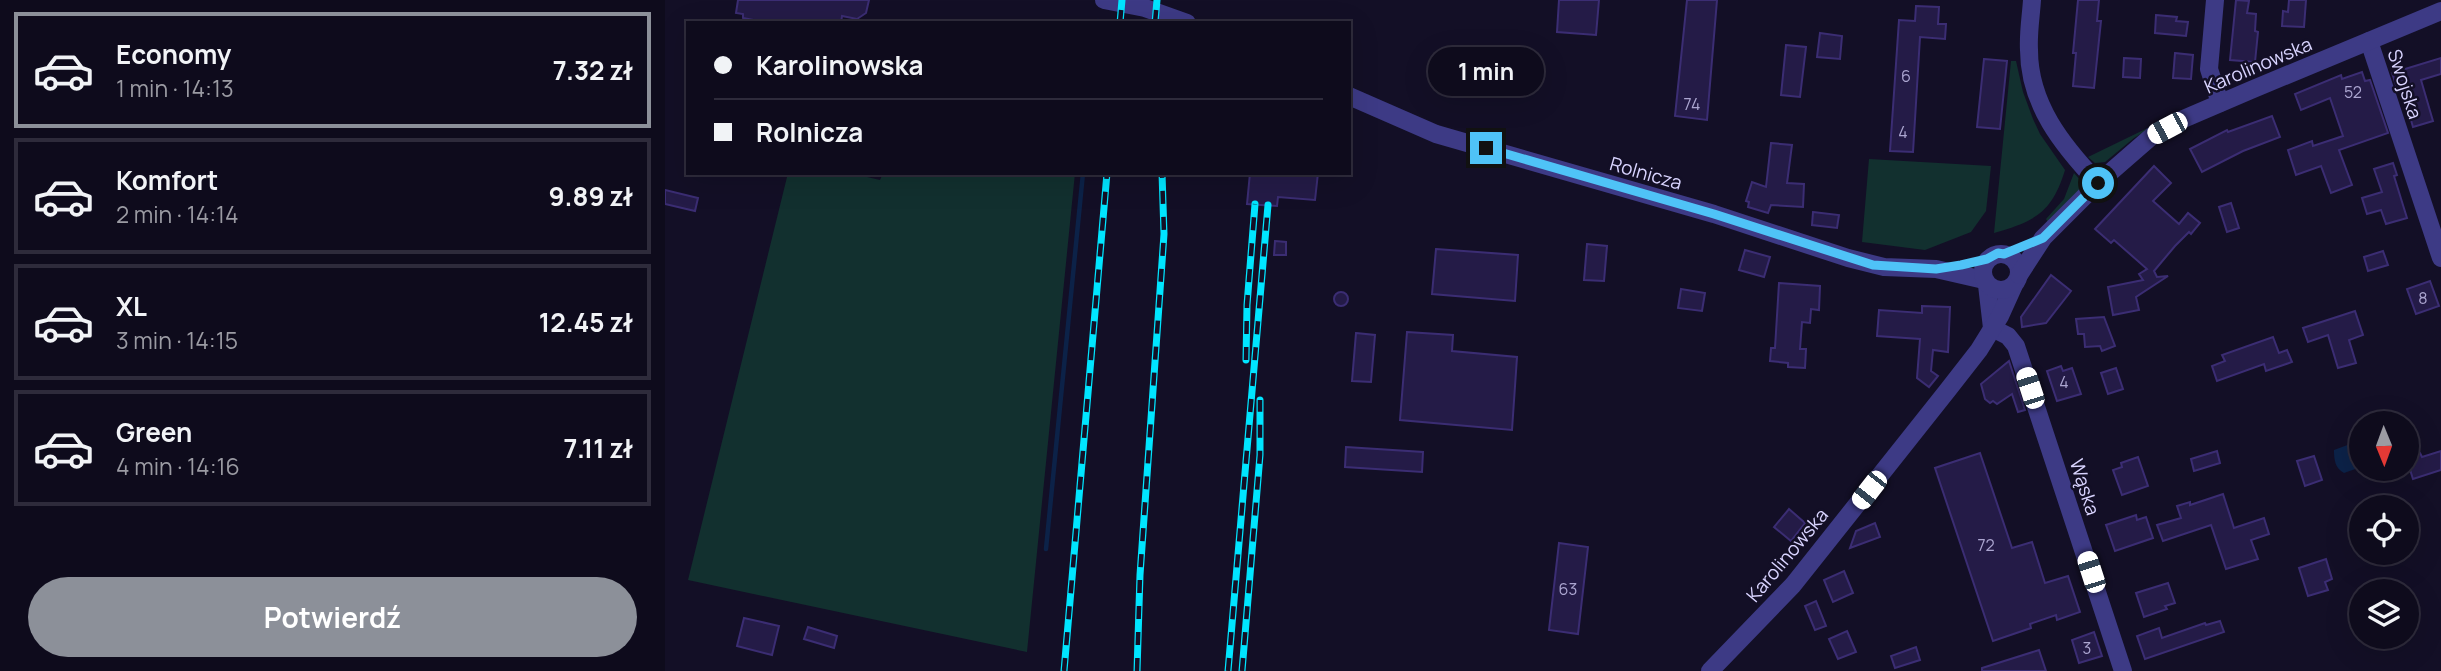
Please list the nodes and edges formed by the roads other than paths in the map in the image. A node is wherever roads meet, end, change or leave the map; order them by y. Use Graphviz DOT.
graph roads {
  1 [pos="1104,0"];
  2 [pos="2032,0"];
  3 [pos="2215,0"];
  4 [pos="2441,11"];
  5 [pos="1181,21"];
  6 [pos="2369,41"];
  7 [pos="1351,97"];
  8 [pos="2220,103"];
  9 [pos="2098,183"];
  10 [pos="2043,238"];
  11 [pos="1996,256"];
  12 [pos="2441,258"];
  13 [pos="1936,269"];
  14 [pos="2017,280"];
  15 [pos="1986,283"];
  16 [pos="1992,328"];
  17 [pos="1710,671"];
  18 [pos="2123,671"];
  1 -- 5 [label="street"];
  2 -- 9 [label="street"];
  3 -- 8 [label="street"];
  4 -- 6 [label="street, Karolinowska"];
  6 -- 8 [label="street, Karolinowska"];
  6 -- 12 [label="street, Swojska"];
  7 -- 13 [label="street, Rolnicza"];
  8 -- 9 [label="street, Karolinowska"];
  9 -- 10 [label="street, Karolinowska"];
  10 -- 11 [label="street, Karolinowska"];
  10 -- 14 [label="street, Karolinowska"];
  11 -- 13 [label="street, Rolnicza"];
  11 -- 14 [label="street"];
  11 -- 15 [label="street"];
  13 -- 15 [label="street, Rolnicza"];
  14 -- 15 [label="street"];
  14 -- 16 [label="street, Karolinowska"];
  15 -- 16 [label="street"];
  16 -- 17 [label="street, Karolinowska"];
  16 -- 18 [label="street, Wąska"];
}
